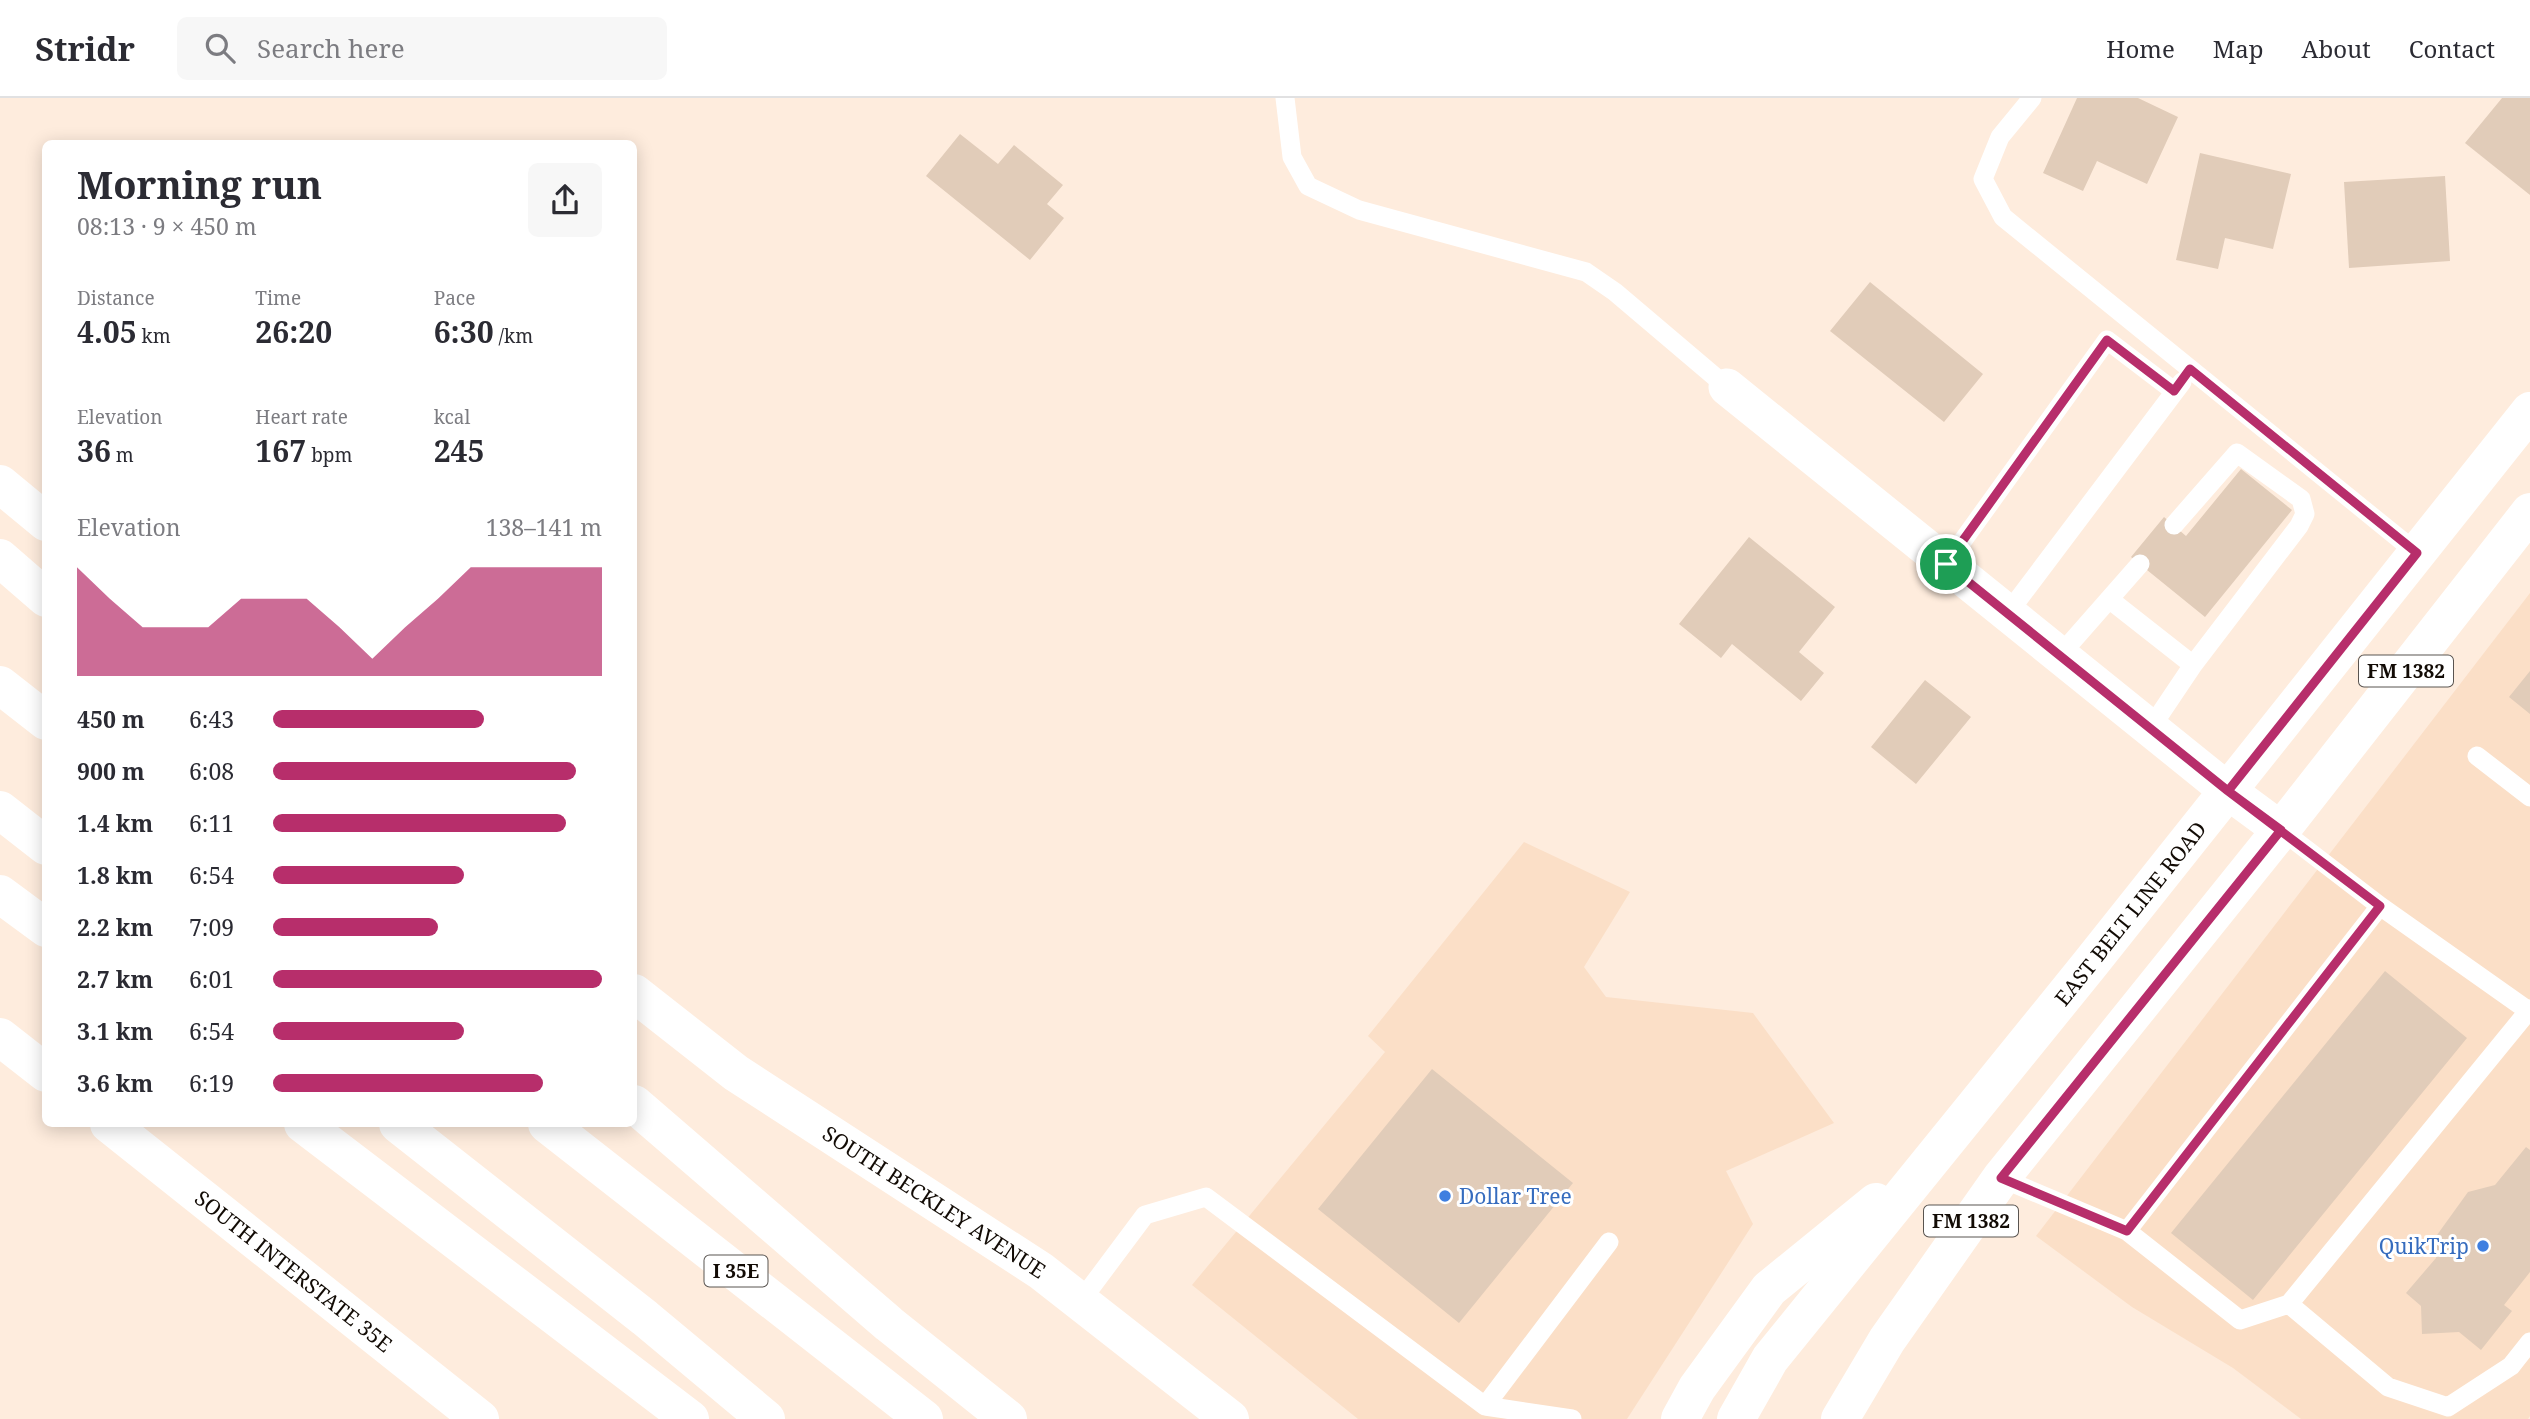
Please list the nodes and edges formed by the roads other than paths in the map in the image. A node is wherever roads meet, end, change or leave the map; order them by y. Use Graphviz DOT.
graph roads {
  1 [pos="1286,98"];
  2 [pos="2032,98"];
  3 [pos="2190,369"];
  4 [pos="1727,387"];
  5 [pos="2174,391"];
  6 [pos="2530,411"];
  7 [pos="0,484"];
  8 [pos="2530,512"];
  9 [pos="42,516"];
  10 [pos="2174,526"];
  11 [pos="2417,553"];
  12 [pos="0,558"];
  13 [pos="1946,564"];
  14 [pos="2140,564"];
  15 [pos="42,595"];
  16 [pos="2109,599"];
  17 [pos="2008,613"];
  18 [pos="2060,655"];
  19 [pos="2193,665"];
  20 [pos="0,685"];
  21 [pos="42,718"];
  22 [pos="2150,729"];
  23 [pos="2477,756"];
  24 [pos="2228,791"];
  25 [pos="2530,797"];
  26 [pos="0,810"];
  27 [pos="2281,830"];
  28 [pos="42,843"];
  29 [pos="0,894"];
  30 [pos="2380,906"];
  31 [pos="42,925"];
  32 [pos="637,995"];
  33 [pos="2530,1011"];
  34 [pos="0,1037"];
  35 [pos="42,1070"];
  36 [pos="637,1107"];
  37 [pos="112,1127"];
  38 [pos="307,1127"];
  39 [pos="402,1127"];
  40 [pos="551,1127"];
  41 [pos="1934,1154"];
  42 [pos="2001,1178"];
  43 [pos="2127,1231"];
  44 [pos="1609,1242"];
  45 [pos="1080,1302"];
  46 [pos="2289,1304"];
  47 [pos="2530,1342"];
  48 [pos="1485,1406"];
  49 [pos="1214,1413"];
  50 [pos="480,1419"];
  51 [pos="690,1419"];
  52 [pos="766,1419"];
  53 [pos="925,1419"];
  54 [pos="1008,1419"];
  55 [pos="1572,1419"];
  56 [pos="1680,1419"];
  57 [pos="1736,1419"];
  58 [pos="1840,1419"];
  1 -- 4 [label="lane"];
  2 -- 3 [label="lane"];
  3 -- 5 [label="lane"];
  3 -- 11 [label="lane"];
  4 -- 13 [label="street"];
  5 -- 13 [label="lane"];
  5 -- 17 [label="lane"];
  6 -- 11 [label="main road, EAST BELT LINE ROAD / FM 1382"];
  7 -- 9 [label="main road"];
  8 -- 27 [label="main road, FM 1382"];
  10 -- 19 [label="lane"];
  11 -- 24 [label="main road, EAST BELT LINE ROAD / FM 1382"];
  12 -- 15 [label="main road"];
  13 -- 17 [label="street"];
  14 -- 16 [label="lane"];
  16 -- 18 [label="lane"];
  16 -- 19 [label="lane"];
  17 -- 18 [label="street"];
  18 -- 22 [label="street"];
  19 -- 22 [label="lane"];
  20 -- 21 [label="main road"];
  22 -- 24 [label="street"];
  23 -- 25 [label="lane"];
  24 -- 27 [label="street"];
  24 -- 41 [label="main road, EAST BELT LINE ROAD / FM 1382"];
  26 -- 28 [label="main road"];
  27 -- 30 [label="lane"];
  27 -- 42 [label="main road, FM 1382"];
  29 -- 31 [label="main road"];
  30 -- 33 [label="lane"];
  30 -- 43 [label="lane"];
  32 -- 45 [label="main road, SOUTH BECKLEY AVENUE"];
  33 -- 46 [label="lane"];
  34 -- 35 [label="main road"];
  36 -- 54 [label="main road"];
  37 -- 50 [label="main road, SOUTH INTERSTATE 35E"];
  38 -- 51 [label="main road"];
  39 -- 52 [label="main road"];
  40 -- 53 [label="main road, I 35E"];
  41 -- 56 [label="main road"];
  41 -- 57 [label="main road, EAST BELT LINE ROAD / FM 1382"];
  42 -- 43 [label="lane"];
  42 -- 58 [label="main road, FM 1382"];
  43 -- 46 [label="lane"];
  44 -- 48 [label="lane"];
  45 -- 48 [label="lane"];
  45 -- 49 [label="main road, SOUTH BECKLEY AVENUE"];
  46 -- 47 [label="lane"];
  48 -- 55 [label="lane"];
}
